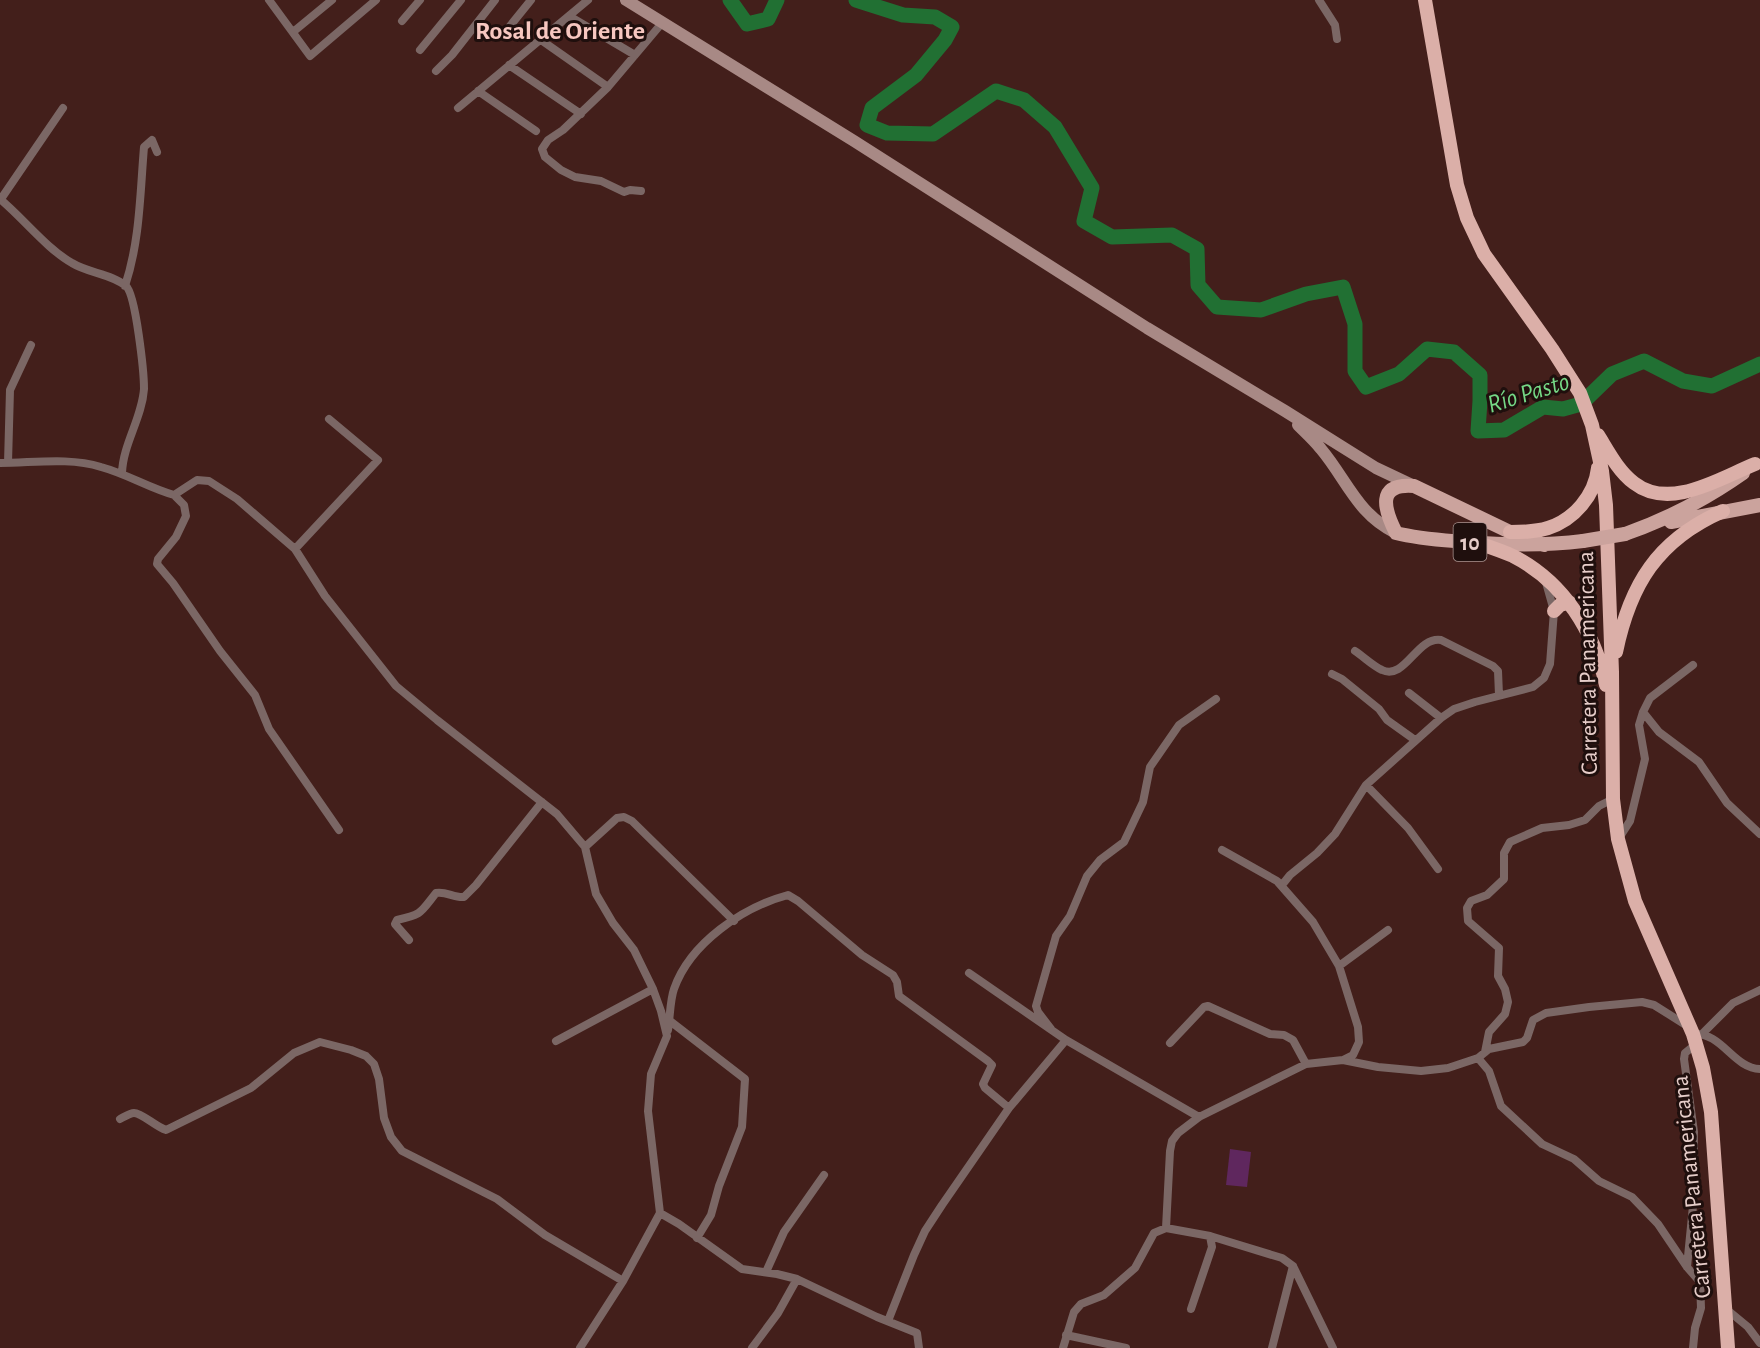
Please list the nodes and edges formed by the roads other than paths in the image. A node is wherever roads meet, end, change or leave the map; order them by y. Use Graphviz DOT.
graph roads {
  1 [pos="269,0"];
  2 [pos="332,0"];
  3 [pos="376,0"];
  4 [pos="420,0"];
  5 [pos="461,0"];
  6 [pos="495,0"];
  7 [pos="531,0"];
  8 [pos="588,0"];
  9 [pos="626,0"];
  10 [pos="1319,0"];
  11 [pos="1425,0"];
  12 [pos="569,16"];
  13 [pos="402,21"];
  14 [pos="662,23"];
  15 [pos="510,26"];
  16 [pos="293,32"];
  17 [pos="1337,39"];
  18 [pos="541,40"];
  19 [pos="420,50"];
  20 [pos="634,55"];
  21 [pos="510,65"];
  22 [pos="436,70"];
  23 [pos="608,87"];
  24 [pos="478,91"];
  25 [pos="63,108"];
  26 [pos="458,108"];
  27 [pos="581,114"];
  28 [pos="536,131"];
  29 [pos="157,152"];
  30 [pos="641,191"];
  31 [pos="0,199"];
  32 [pos="125,286"];
  33 [pos="31,345"];
  34 [pos="1285,411"];
  35 [pos="329,419"];
  36 [pos="1590,419"];
  37 [pos="1599,457"];
  38 [pos="4,463"];
  39 [pos="1758,463"];
  40 [pos="122,473"];
  41 [pos="1414,486"];
  42 [pos="174,495"];
  43 [pos="1760,505"];
  44 [pos="1723,511"];
  45 [pos="1651,525"];
  46 [pos="1396,532"];
  47 [pos="1510,532"];
  48 [pos="1478,543"];
  49 [pos="1544,545"];
  50 [pos="295,549"];
  51 [pos="1545,577"];
  52 [pos="1569,602"];
  53 [pos="1554,611"];
  54 [pos="1355,651"];
  55 [pos="1694,665"];
  56 [pos="1612,672"];
  57 [pos="1332,674"];
  58 [pos="1409,693"];
  59 [pos="1499,695"];
  60 [pos="1216,699"];
  61 [pos="1611,706"];
  62 [pos="1643,712"];
  63 [pos="1442,718"];
  64 [pos="1415,740"];
  65 [pos="1366,785"];
  66 [pos="1613,799"];
  67 [pos="542,802"];
  68 [pos="339,830"];
  69 [pos="1760,834"];
  70 [pos="1618,839"];
  71 [pos="585,847"];
  72 [pos="1221,850"];
  73 [pos="1438,869"];
  74 [pos="1282,885"];
  75 [pos="734,921"];
  76 [pos="1388,930"];
  77 [pos="410,940"];
  78 [pos="1339,966"];
  79 [pos="969,973"];
  80 [pos="653,989"];
  81 [pos="1760,990"];
  82 [pos="670,1021"];
  83 [pos="1051,1029"];
  84 [pos="1695,1035"];
  85 [pos="667,1036"];
  86 [pos="1066,1040"];
  87 [pos="556,1041"];
  88 [pos="1170,1043"];
  89 [pos="1481,1055"];
  90 [pos="1343,1060"];
  91 [pos="1306,1064"];
  92 [pos="1760,1069"];
  93 [pos="1009,1108"];
  94 [pos="1199,1117"];
  95 [pos="120,1119"];
  96 [pos="824,1175"];
  97 [pos="660,1213"];
  98 [pos="1166,1228"];
  99 [pos="1210,1236"];
  100 [pos="697,1238"];
  101 [pos="1293,1266"];
  102 [pos="1688,1267"];
  103 [pos="766,1272"];
  104 [pos="797,1280"];
  105 [pos="623,1281"];
  106 [pos="1725,1308"];
  107 [pos="1191,1309"];
  108 [pos="888,1321"];
  109 [pos="1066,1335"];
  110 [pos="1760,1343"];
  111 [pos="580,1348"];
  112 [pos="752,1348"];
  113 [pos="919,1348"];
  114 [pos="1062,1348"];
  115 [pos="1126,1348"];
  116 [pos="1272,1348"];
  117 [pos="1333,1348"];
  118 [pos="1693,1348"];
  119 [pos="1728,1348"];
  1 -- 16 [label="street"];
  2 -- 16 [label="street"];
  3 -- 16 [label="street"];
  4 -- 13 [label="street"];
  5 -- 19 [label="street"];
  6 -- 22 [label="street"];
  7 -- 15 [label="street"];
  8 -- 12 [label="street"];
  9 -- 14 [label="main road"];
  10 -- 17 [label="street"];
  11 -- 36 [label="highway, Carretera Panamericana"];
  12 -- 18 [label="street"];
  12 -- 20 [label="street"];
  14 -- 20 [label="street"];
  14 -- 34 [label="main road, 10"];
  18 -- 21 [label="street"];
  18 -- 23 [label="street"];
  20 -- 23 [label="street"];
  21 -- 24 [label="street"];
  21 -- 27 [label="street"];
  23 -- 27 [label="street"];
  24 -- 26 [label="street"];
  24 -- 28 [label="street"];
  25 -- 31 [label="street"];
  27 -- 30 [label="street"];
  29 -- 32 [label="street"];
  31 -- 32 [label="street"];
  32 -- 40 [label="street"];
  33 -- 38 [label="street"];
  34 -- 41 [label="main road, 10"];
  34 -- 46 [label="main road, 10"];
  35 -- 50 [label="street"];
  36 -- 37 [label="highway, Carretera Panamericana"];
  36 -- 39 [label="highway"];
  37 -- 47 [label="highway"];
  37 -- 56 [label="highway, Carretera Panamericana"];
  38 -- 40 [label="street"];
  39 -- 45 [label="main road, 10"];
  40 -- 42 [label="street"];
  41 -- 46 [label="main road"];
  41 -- 47 [label="main road, 10"];
  42 -- 50 [label="street"];
  42 -- 68 [label="street"];
  43 -- 44 [label="main road, 10"];
  44 -- 45 [label="main road, 10"];
  44 -- 56 [label="highway"];
  45 -- 49 [label="main road, 10, bridge"];
  46 -- 48 [label="main road, 10"];
  47 -- 49 [label="main road, 10"];
  48 -- 49 [label="main road, 10"];
  48 -- 51 [label="highway"];
  50 -- 67 [label="street"];
  51 -- 52 [label="highway"];
  51 -- 53 [label="street"];
  52 -- 53 [label="highway"];
  52 -- 61 [label="highway"];
  53 -- 59 [label="street"];
  54 -- 59 [label="street"];
  55 -- 62 [label="street"];
  56 -- 61 [label="highway, Carretera Panamericana"];
  57 -- 64 [label="street"];
  58 -- 63 [label="street"];
  59 -- 63 [label="street"];
  60 -- 83 [label="street"];
  61 -- 66 [label="highway, Carretera Panamericana"];
  62 -- 69 [label="street"];
  62 -- 70 [label="street"];
  63 -- 64 [label="street"];
  64 -- 65 [label="street"];
  65 -- 73 [label="street"];
  65 -- 74 [label="street"];
  66 -- 70 [label="highway, Carretera Panamericana"];
  66 -- 89 [label="street"];
  67 -- 71 [label="street"];
  67 -- 77 [label="street"];
  70 -- 84 [label="highway, Carretera Panamericana"];
  71 -- 75 [label="street"];
  71 -- 80 [label="street"];
  72 -- 74 [label="street"];
  74 -- 78 [label="street"];
  75 -- 82 [label="street"];
  75 -- 93 [label="street"];
  76 -- 78 [label="street"];
  78 -- 90 [label="street"];
  79 -- 83 [label="street"];
  80 -- 85 [label="street"];
  80 -- 87 [label="street"];
  81 -- 84 [label="street"];
  82 -- 85 [label="street"];
  82 -- 100 [label="street"];
  83 -- 86 [label="street"];
  84 -- 89 [label="street"];
  84 -- 92 [label="street"];
  84 -- 102 [label="street"];
  84 -- 106 [label="highway, Carretera Panamericana"];
  85 -- 97 [label="street"];
  86 -- 93 [label="street"];
  86 -- 94 [label="street"];
  88 -- 91 [label="street"];
  89 -- 90 [label="street"];
  89 -- 102 [label="street"];
  90 -- 91 [label="street"];
  91 -- 94 [label="street"];
  93 -- 108 [label="street"];
  94 -- 98 [label="street"];
  95 -- 105 [label="street"];
  96 -- 103 [label="street"];
  97 -- 100 [label="street"];
  97 -- 105 [label="street"];
  98 -- 99 [label="street"];
  98 -- 109 [label="street"];
  99 -- 101 [label="street"];
  99 -- 107 [label="street"];
  100 -- 103 [label="street"];
  101 -- 116 [label="street"];
  101 -- 117 [label="street"];
  102 -- 118 [label="street"];
  103 -- 104 [label="street"];
  104 -- 108 [label="street"];
  104 -- 112 [label="street"];
  105 -- 111 [label="street"];
  106 -- 110 [label="street"];
  106 -- 119 [label="highway, Carretera Panamericana"];
  108 -- 113 [label="street"];
  109 -- 114 [label="street"];
  109 -- 115 [label="street"];
}
